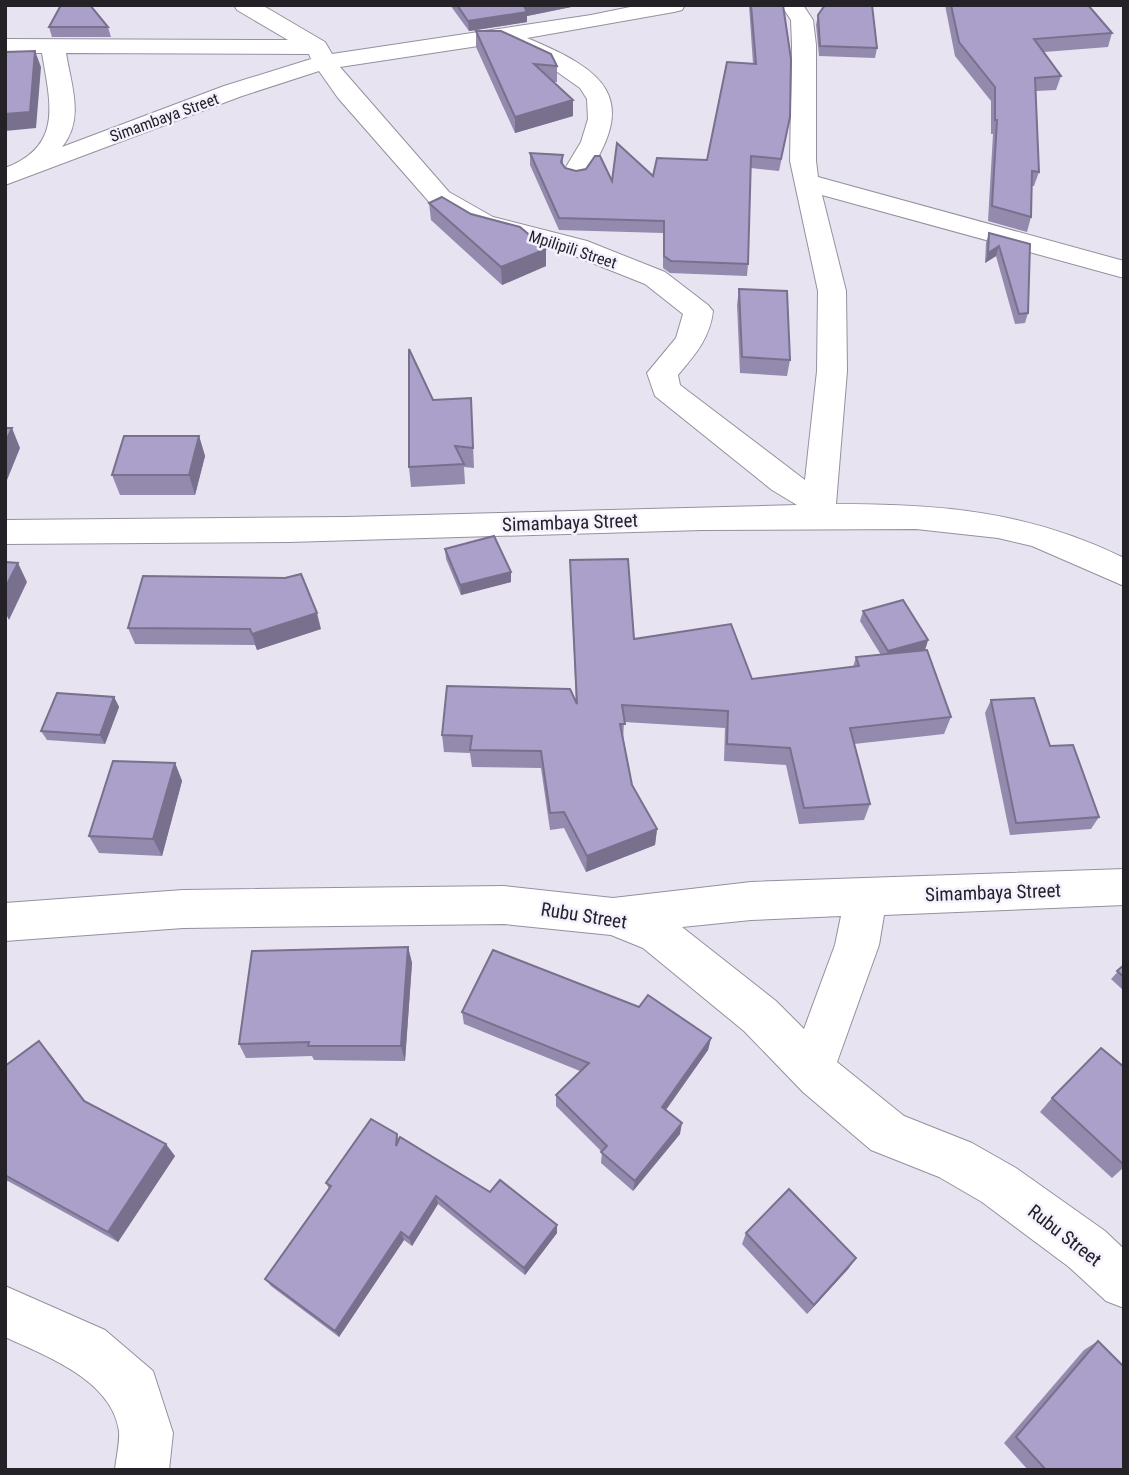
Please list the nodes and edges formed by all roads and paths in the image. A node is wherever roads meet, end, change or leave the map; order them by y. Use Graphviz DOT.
graph roads {
  1 [pos="245,5"];
  2 [pos="674,5"];
  3 [pos="792,5"];
  4 [pos="502,36"];
  5 [pos="8,40"];
  6 [pos="53,46"];
  7 [pos="321,54"];
  8 [pos="32,167"];
  9 [pos="576,172"];
  10 [pos="5,177"];
  11 [pos="806,182"];
  12 [pos="1124,270"];
  13 [pos="818,509"];
  14 [pos="5,532"];
  15 [pos="1124,573"];
  16 [pos="1124,887"];
  17 [pos="866,895"];
  18 [pos="611,916"];
  19 [pos="5,922"];
  20 [pos="811,1069"];
  21 [pos="1124,1283"];
  22 [pos="5,1311"];
  23 [pos="142,1470"];
  1 -- 7 [label="street, Mpilipili Street"];
  2 -- 4 [label="street"];
  3 -- 11 [label="street"];
  4 -- 7 [label="street"];
  4 -- 9 [label="street"];
  5 -- 6 [label="street"];
  6 -- 7 [label="street"];
  6 -- 8 [label="street"];
  7 -- 8 [label="street, Simambaya Street"];
  7 -- 13 [label="street, Mpilipili Street"];
  8 -- 10 [label="street, Simambaya Street"];
  11 -- 12 [label="street"];
  11 -- 13 [label="street"];
  13 -- 14 [label="street, Simambaya Street"];
  13 -- 15 [label="street, Simambaya Street"];
  16 -- 17 [label="street, Simambaya Street"];
  17 -- 18 [label="street, Simambaya Street"];
  17 -- 20 [label="street"];
  18 -- 19 [label="street, Rubu Street"];
  18 -- 20 [label="street, Rubu Street"];
  20 -- 21 [label="street, Rubu Street"];
  22 -- 23 [label="street"];
}
